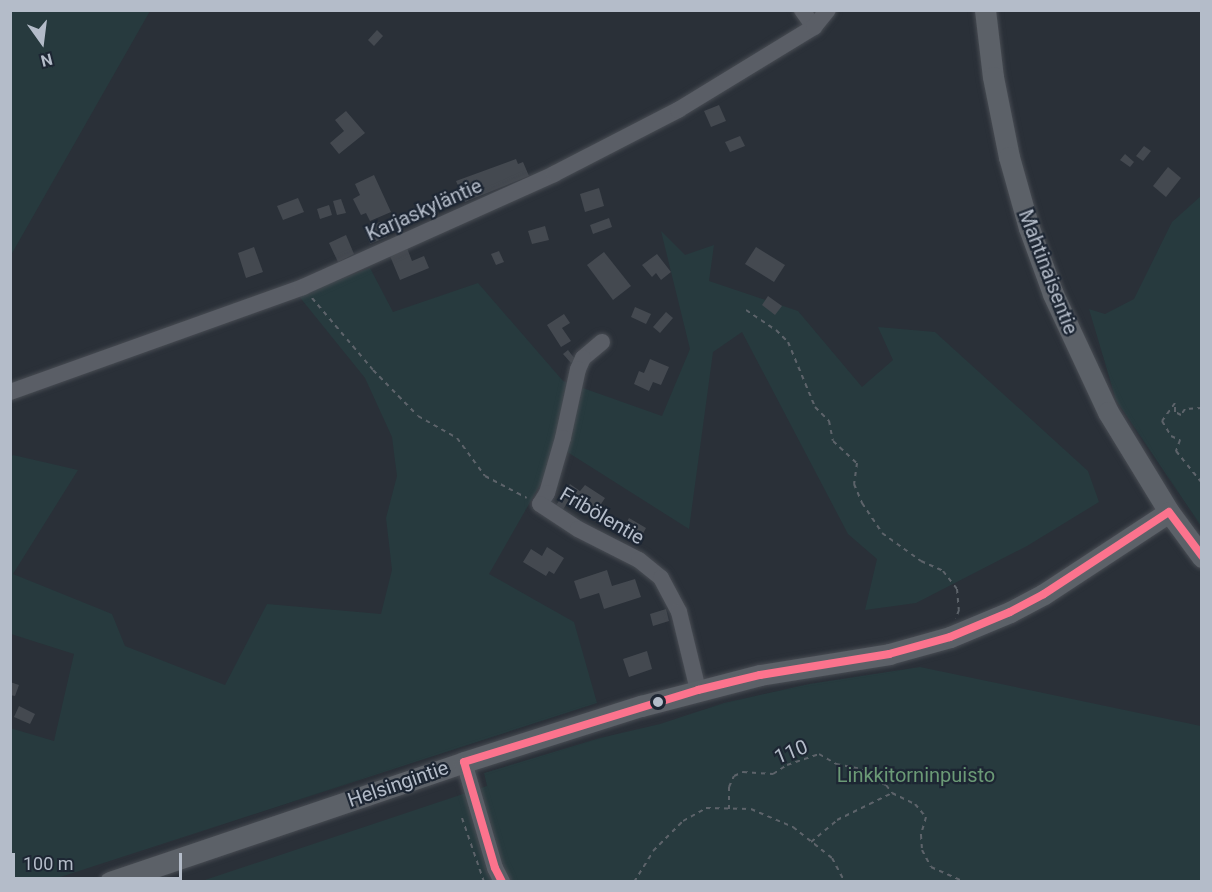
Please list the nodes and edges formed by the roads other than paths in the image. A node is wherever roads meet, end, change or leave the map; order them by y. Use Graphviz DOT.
graph roads {
  1 [pos="802,10"];
  2 [pos="828,10"];
  3 [pos="985,10"];
  4 [pos="814,27"];
  5 [pos="602,342"];
  6 [pos="10,392"];
  7 [pos="1169,512"];
  8 [pos="1202,557"];
  9 [pos="698,690"];
  10 [pos="464,762"];
  11 [pos="110,882"];
  12 [pos="502,882"];
  1 -- 4 [label="street"];
  2 -- 4 [label="street, Karjaskyläntie"];
  3 -- 7 [label="main road, Mahtinaisentie"];
  4 -- 6 [label="street, Karjaskyläntie"];
  5 -- 9 [label="street, Fribölentie"];
  7 -- 8 [label="main road"];
  7 -- 9 [label="main road, Helsingintie"];
  9 -- 10 [label="main road, Helsingintie"];
  10 -- 11 [label="main road, Helsingintie"];
  10 -- 12 [label="street"];
}
